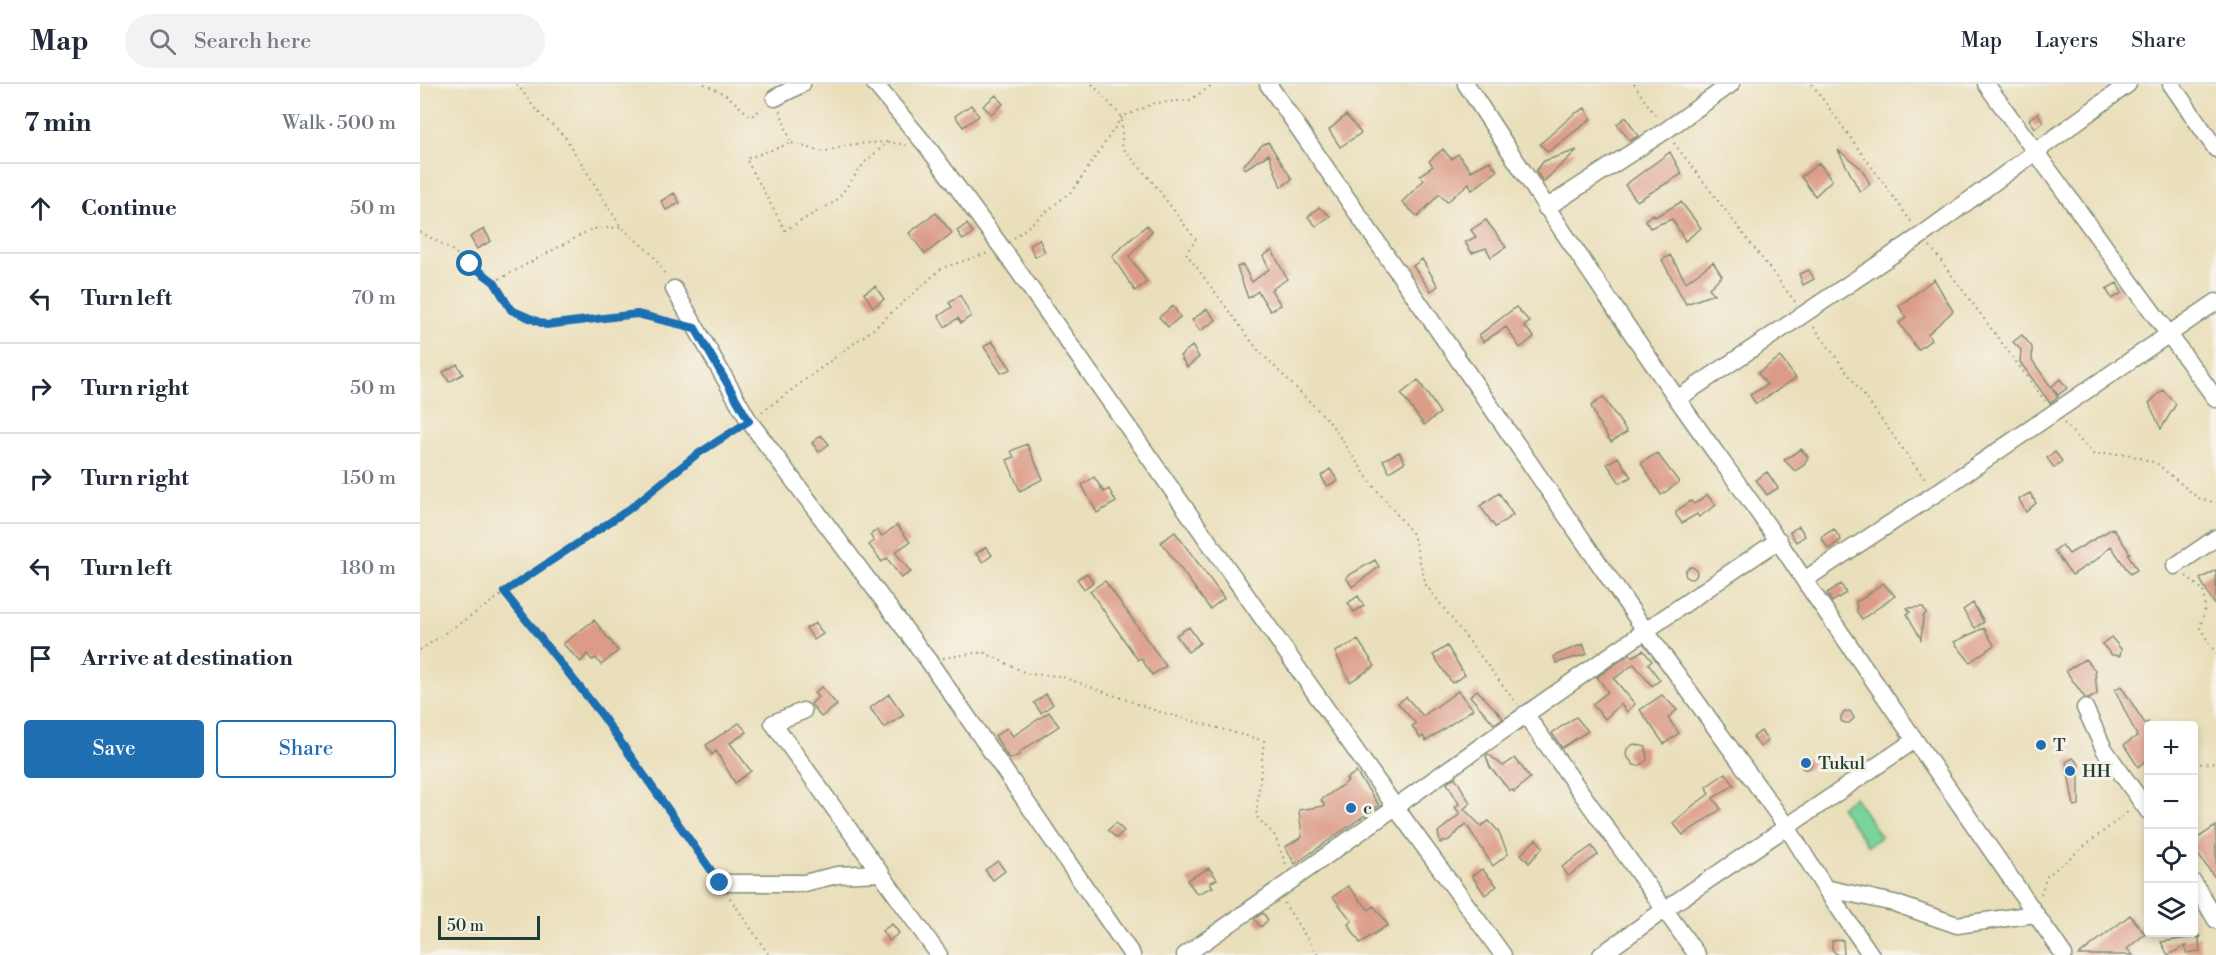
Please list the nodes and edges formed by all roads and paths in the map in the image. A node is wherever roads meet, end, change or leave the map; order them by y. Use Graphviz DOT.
graph roads {
  1 [pos="517,84"];
  2 [pos="704,84"];
  3 [pos="802,84"];
  4 [pos="875,84"];
  5 [pos="1092,84"];
  6 [pos="1214,84"];
  7 [pos="1268,84"];
  8 [pos="1466,84"];
  9 [pos="1634,84"];
  10 [pos="1731,84"];
  11 [pos="1812,84"];
  12 [pos="1986,84"];
  13 [pos="2128,84"];
  14 [pos="2171,84"];
  15 [pos="775,98"];
  16 [pos="1122,117"];
  17 [pos="1665,131"];
  18 [pos="888,142"];
  19 [pos="791,143"];
  20 [pos="2216,148"];
  21 [pos="929,149"];
  22 [pos="2037,153"];
  23 [pos="1546,208"];
  24 [pos="621,227"];
  25 [pos="420,232"];
  26 [pos="1922,236"];
  27 [pos="1002,248"];
  28 [pos="494,282"];
  29 [pos="674,289"];
  30 [pos="2216,302"];
  31 [pos="1804,314"];
  32 [pos="695,328"];
  33 [pos="2170,334"];
  34 [pos="1677,399"];
  35 [pos="2216,399"];
  36 [pos="2053,412"];
  37 [pos="749,421"];
  38 [pos="1935,494"];
  39 [pos="2216,503"];
  40 [pos="2216,538"];
  41 [pos="1779,540"];
  42 [pos="2175,566"];
  43 [pos="1804,580"];
  44 [pos="504,592"];
  45 [pos="1645,630"];
  46 [pos="420,650"];
  47 [pos="2216,654"];
  48 [pos="928,660"];
  49 [pos="2085,708"];
  50 [pos="803,711"];
  51 [pos="1525,714"];
  52 [pos="1915,740"];
  53 [pos="2216,763"];
  54 [pos="2198,765"];
  55 [pos="2144,803"];
  56 [pos="2144,807"];
  57 [pos="1396,808"];
  58 [pos="1787,827"];
  59 [pos="1275,836"];
  60 [pos="881,873"];
  61 [pos="720,883"];
  62 [pos="1825,888"];
  63 [pos="2198,891"];
  64 [pos="1664,910"];
  65 [pos="2035,914"];
  66 [pos="2216,920"];
  67 [pos="769,955"];
  68 [pos="939,955"];
  69 [pos="1132,955"];
  70 [pos="1185,955"];
  71 [pos="1503,955"];
  72 [pos="1601,955"];
  73 [pos="1697,955"];
  74 [pos="1871,955"];
  75 [pos="2064,955"];
  1 -- 24 [label="path"];
  2 -- 15 [label="path"];
  3 -- 15 [label="street"];
  4 -- 21 [label="street"];
  5 -- 16 [label="path"];
  6 -- 16 [label="path"];
  7 -- 45 [label="street"];
  8 -- 23 [label="street"];
  9 -- 17 [label="path"];
  10 -- 17 [label="street"];
  11 -- 26 [label="path"];
  12 -- 22 [label="street"];
  13 -- 22 [label="street"];
  14 -- 20 [label="street"];
  15 -- 19 [label="path"];
  16 -- 27 [label="path"];
  16 -- 51 [label="path"];
  17 -- 23 [label="street"];
  17 -- 31 [label="path"];
  18 -- 19 [label="path"];
  18 -- 19 [label="path"];
  18 -- 21 [label="path"];
  21 -- 27 [label="street"];
  22 -- 26 [label="street"];
  22 -- 33 [label="street"];
  23 -- 34 [label="street"];
  24 -- 28 [label="path"];
  24 -- 29 [label="path"];
  25 -- 28 [label="path"];
  26 -- 31 [label="street"];
  26 -- 36 [label="path"];
  27 -- 37 [label="path"];
  27 -- 57 [label="street"];
  28 -- 32 [label="path"];
  29 -- 32 [label="street"];
  30 -- 33 [label="street"];
  31 -- 34 [label="street"];
  31 -- 38 [label="path"];
  32 -- 37 [label="street"];
  33 -- 35 [label="street"];
  33 -- 36 [label="street"];
  34 -- 41 [label="street"];
  36 -- 38 [label="street"];
  36 -- 39 [label="path"];
  37 -- 44 [label="path"];
  37 -- 48 [label="street"];
  38 -- 43 [label="street"];
  40 -- 42 [label="street"];
  41 -- 43 [label="street"];
  41 -- 45 [label="street"];
  42 -- 47 [label="path"];
  43 -- 52 [label="street"];
  44 -- 46 [label="path"];
  44 -- 61 [label="path"];
  45 -- 51 [label="street"];
  45 -- 58 [label="street"];
  48 -- 59 [label="path"];
  48 -- 69 [label="street"];
  49 -- 55 [label="street"];
  50 -- 60 [label="street"];
  51 -- 57 [label="street"];
  51 -- 64 [label="street"];
  52 -- 58 [label="street"];
  52 -- 65 [label="street"];
  53 -- 54 [label="path"];
  56 -- 65 [label="path"];
  57 -- 70 [label="street"];
  57 -- 71 [label="street"];
  58 -- 62 [label="street"];
  58 -- 64 [label="street"];
  60 -- 61 [label="street"];
  60 -- 68 [label="street"];
  61 -- 67 [label="path"];
  62 -- 65 [label="street"];
  62 -- 74 [label="street"];
  63 -- 66 [label="street"];
  64 -- 72 [label="street"];
  64 -- 73 [label="street"];
  65 -- 75 [label="street"];
}
